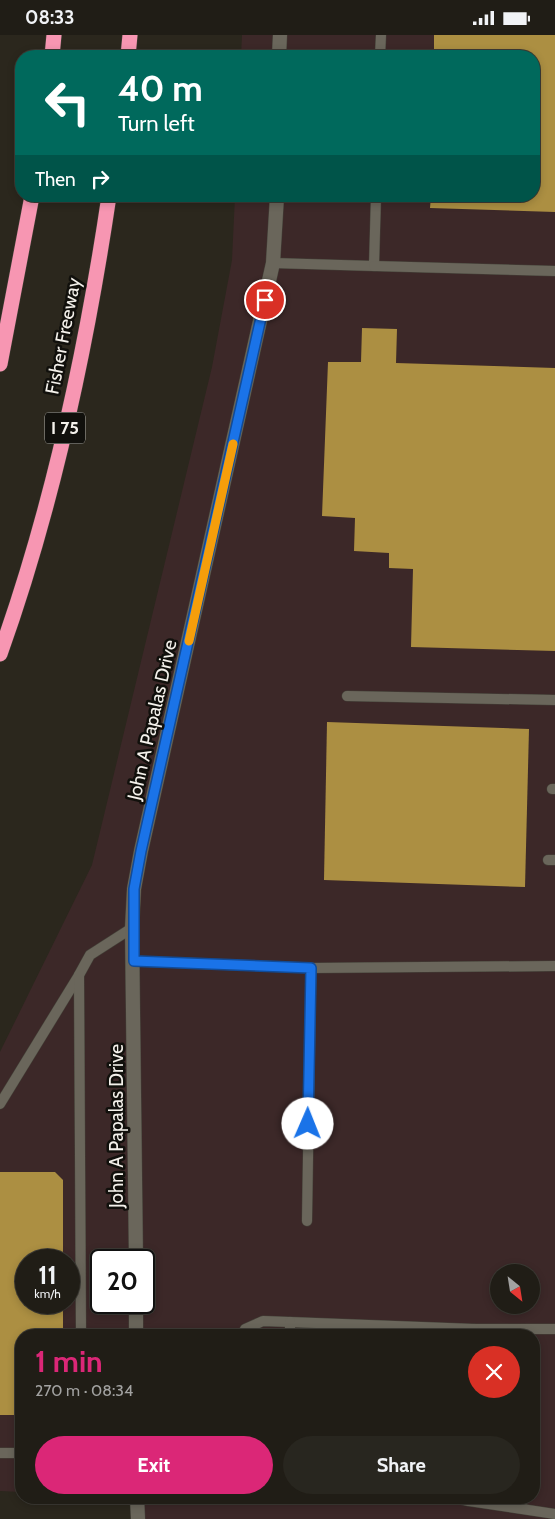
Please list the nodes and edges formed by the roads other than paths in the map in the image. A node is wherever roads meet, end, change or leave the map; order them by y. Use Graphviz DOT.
graph roads {
  1 [pos="54,35"];
  2 [pos="130,35"];
  3 [pos="280,35"];
  4 [pos="381,35"];
  5 [pos="53,50"];
  6 [pos="129,50"];
  7 [pos="279,50"];
  8 [pos="380,50"];
  9 [pos="31,202"];
  10 [pos="108,202"];
  11 [pos="277,202"];
  12 [pos="376,202"];
  13 [pos="273,263"];
  14 [pos="374,266"];
  15 [pos="555,271"];
  16 [pos="1,359"];
  17 [pos="0,654"];
  18 [pos="346,695"];
  19 [pos="555,700"];
  20 [pos="132,928"];
  21 [pos="134,961"];
  22 [pos="555,967"];
  23 [pos="311,968"];
  24 [pos="79,975"];
  25 [pos="0,1104"];
  26 [pos="307,1221"];
  27 [pos="136,1249"];
  28 [pos="136,1314"];
  29 [pos="290,1322"];
  30 [pos="80,1329"];
  31 [pos="136,1329"];
  32 [pos="245,1329"];
  33 [pos="290,1329"];
  34 [pos="419,1329"];
  35 [pos="555,1329"];
  36 [pos="540,1330"];
  37 [pos="0,1453"];
  38 [pos="15,1453"];
  39 [pos="138,1504"];
  40 [pos="498,1504"];
  41 [pos="555,1514"];
  42 [pos="138,1519"];
  1 -- 5 [label="highway"];
  2 -- 6 [label="highway"];
  3 -- 7 [label="street"];
  4 -- 8 [label="lane"];
  9 -- 16 [label="highway"];
  10 -- 17 [label="highway, Fisher Freeway / I 75"];
  11 -- 13 [label="street, John A Papalas Drive"];
  12 -- 14 [label="lane"];
  13 -- 14 [label="lane"];
  13 -- 20 [label="street, John A Papalas Drive"];
  14 -- 15 [label="lane"];
  18 -- 19 [label="lane"];
  20 -- 21 [label="street, John A Papalas Drive"];
  20 -- 24 [label="lane"];
  21 -- 23 [label="lane"];
  21 -- 27 [label="street, John A Papalas Drive"];
  22 -- 23 [label="lane"];
  23 -- 26 [label="lane"];
  24 -- 25 [label="lane"];
  24 -- 30 [label="lane"];
  28 -- 31 [label="street"];
  29 -- 32 [label="lane"];
  29 -- 33 [label="lane"];
  29 -- 34 [label="lane"];
  35 -- 36 [label="lane"];
  37 -- 38 [label="lane"];
  39 -- 42 [label="street"];
  40 -- 41 [label="lane"];
}
